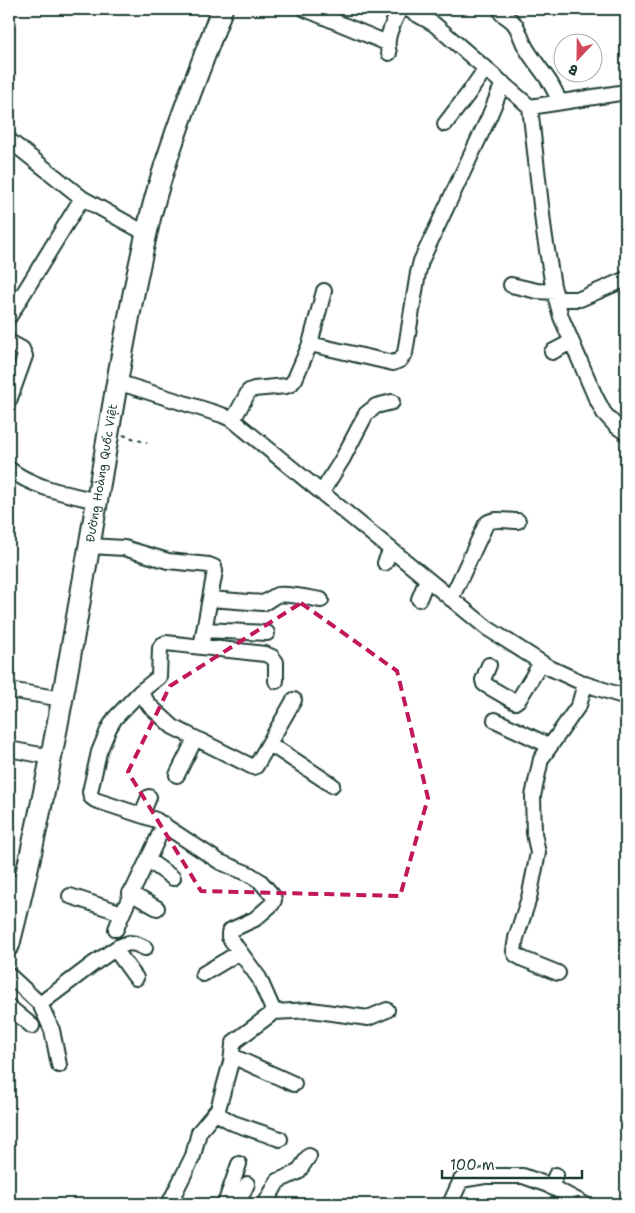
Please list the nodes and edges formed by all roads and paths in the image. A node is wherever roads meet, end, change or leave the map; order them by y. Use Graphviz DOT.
graph roads {
  1 [pos="222,9"];
  2 [pos="305,9"];
  3 [pos="400,9"];
  4 [pos="407,9"];
  5 [pos="502,14"];
  6 [pos="486,68"];
  7 [pos="503,83"];
  8 [pos="626,92"];
  9 [pos="560,102"];
  10 [pos="530,106"];
  11 [pos="445,124"];
  12 [pos="9,140"];
  13 [pos="82,198"];
  14 [pos="147,234"];
  15 [pos="626,279"];
  16 [pos="511,285"];
  17 [pos="324,291"];
  18 [pos="555,295"];
  19 [pos="9,317"];
  20 [pos="9,342"];
  21 [pos="571,342"];
  22 [pos="310,344"];
  23 [pos="552,352"];
  24 [pos="117,382"];
  25 [pos="9,401"];
  26 [pos="392,402"];
  27 [pos="233,420"];
  28 [pos="109,430"];
  29 [pos="626,433"];
  30 [pos="147,443"];
  31 [pos="9,469"];
  32 [pos="322,492"];
  33 [pos="97,501"];
  34 [pos="518,521"];
  35 [pos="90,546"];
  36 [pos="391,549"];
  37 [pos="385,563"];
  38 [pos="428,579"];
  39 [pos="210,599"];
  40 [pos="419,599"];
  41 [pos="451,599"];
  42 [pos="321,600"];
  43 [pos="204,630"];
  44 [pos="267,633"];
  45 [pos="201,647"];
  46 [pos="541,663"];
  47 [pos="489,665"];
  48 [pos="276,681"];
  49 [pos="586,684"];
  50 [pos="9,690"];
  51 [pos="140,692"];
  52 [pos="626,697"];
  53 [pos="62,699"];
  54 [pos="294,700"];
  55 [pos="495,720"];
  56 [pos="195,739"];
  57 [pos="270,744"];
  58 [pos="550,746"];
  59 [pos="9,749"];
  60 [pos="51,757"];
  61 [pos="177,775"];
  62 [pos="332,785"];
  63 [pos="149,797"];
  64 [pos="142,814"];
  65 [pos="164,824"];
  66 [pos="148,860"];
  67 [pos="174,878"];
  68 [pos="16,884"];
  69 [pos="130,893"];
  70 [pos="70,896"];
  71 [pos="157,908"];
  72 [pos="122,913"];
  73 [pos="116,929"];
  74 [pos="9,945"];
  75 [pos="145,948"];
  76 [pos="115,949"];
  77 [pos="240,952"];
  78 [pos="558,973"];
  79 [pos="203,974"];
  80 [pos="9,975"];
  81 [pos="136,978"];
  82 [pos="40,1004"];
  83 [pos="9,1007"];
  84 [pos="386,1010"];
  85 [pos="274,1012"];
  86 [pos="32,1026"];
  87 [pos="232,1056"];
  88 [pos="59,1065"];
  89 [pos="294,1084"];
  90 [pos="216,1113"];
  91 [pos="280,1139"];
  92 [pos="309,1156"];
  93 [pos="239,1164"];
  94 [pos="247,1184"];
  95 [pos="562,1199"];
  96 [pos="169,1204"];
  97 [pos="225,1204"];
  98 [pos="232,1204"];
  99 [pos="239,1204"];
  100 [pos="265,1204"];
  101 [pos="450,1204"];
  102 [pos="584,1204"];
  1 -- 14 [label="highway, Đường Hoàng Quốc Việt"];
  2 -- 3 [label="street"];
  4 -- 6 [label="street"];
  5 -- 9 [label="street"];
  6 -- 7 [label="street"];
  6 -- 11 [label="street"];
  7 -- 10 [label="street"];
  7 -- 22 [label="street"];
  8 -- 9 [label="street"];
  9 -- 10 [label="street"];
  10 -- 18 [label="street"];
  12 -- 13 [label="street"];
  13 -- 14 [label="street"];
  13 -- 19 [label="street"];
  14 -- 24 [label="highway, Đường Hoàng Quốc Việt"];
  15 -- 18 [label="street"];
  16 -- 18 [label="street"];
  17 -- 22 [label="street"];
  18 -- 21 [label="street"];
  20 -- 25 [label="street"];
  21 -- 23 [label="street"];
  21 -- 29 [label="street"];
  22 -- 27 [label="street"];
  24 -- 27 [label="street"];
  24 -- 28 [label="highway, Đường Hoàng Quốc Việt"];
  26 -- 32 [label="street"];
  27 -- 32 [label="street"];
  28 -- 30 [label="path"];
  28 -- 33 [label="highway, Đường Hoàng Quốc Việt"];
  31 -- 33 [label="street"];
  32 -- 36 [label="street"];
  33 -- 35 [label="highway, Đường Hoàng Quốc Việt"];
  34 -- 41 [label="street"];
  35 -- 39 [label="street"];
  35 -- 53 [label="highway, Đường Hoàng Quốc Việt"];
  36 -- 37 [label="street"];
  36 -- 38 [label="street"];
  38 -- 40 [label="street"];
  38 -- 41 [label="street"];
  39 -- 42 [label="street"];
  39 -- 43 [label="street"];
  41 -- 46 [label="street"];
  43 -- 44 [label="street"];
  43 -- 45 [label="street"];
  45 -- 48 [label="street"];
  45 -- 51 [label="street"];
  46 -- 47 [label="street"];
  46 -- 49 [label="street"];
  49 -- 52 [label="street"];
  49 -- 58 [label="street"];
  50 -- 53 [label="street"];
  51 -- 56 [label="street"];
  51 -- 64 [label="street"];
  53 -- 60 [label="highway, Đường Hoàng Quốc Việt"];
  54 -- 57 [label="street"];
  55 -- 58 [label="street"];
  56 -- 57 [label="street"];
  56 -- 61 [label="street"];
  57 -- 62 [label="street"];
  58 -- 78 [label="street"];
  59 -- 60 [label="street"];
  60 -- 68 [label="highway, Đường Hoàng Quốc Việt"];
  63 -- 64 [label="street"];
  64 -- 65 [label="street"];
  65 -- 66 [label="street"];
  65 -- 77 [label="street"];
  66 -- 67 [label="street"];
  66 -- 69 [label="street"];
  68 -- 74 [label="highway, Đường Hoàng Quốc Việt"];
  69 -- 71 [label="street"];
  69 -- 72 [label="street"];
  70 -- 72 [label="street"];
  72 -- 73 [label="street"];
  75 -- 76 [label="street"];
  76 -- 81 [label="street"];
  76 -- 82 [label="street"];
  77 -- 79 [label="street"];
  77 -- 85 [label="street"];
  80 -- 82 [label="street"];
  82 -- 88 [label="street"];
  83 -- 86 [label="street"];
  84 -- 85 [label="street"];
  85 -- 87 [label="street"];
  87 -- 89 [label="street"];
  87 -- 90 [label="street"];
  90 -- 91 [label="street"];
  90 -- 96 [label="street"];
  92 -- 100 [label="street"];
  93 -- 97 [label="street"];
  94 -- 99 [label="street"];
  95 -- 101 [label="street"];
  95 -- 102 [label="street"];
  98 -- 99 [label="street"];
}
